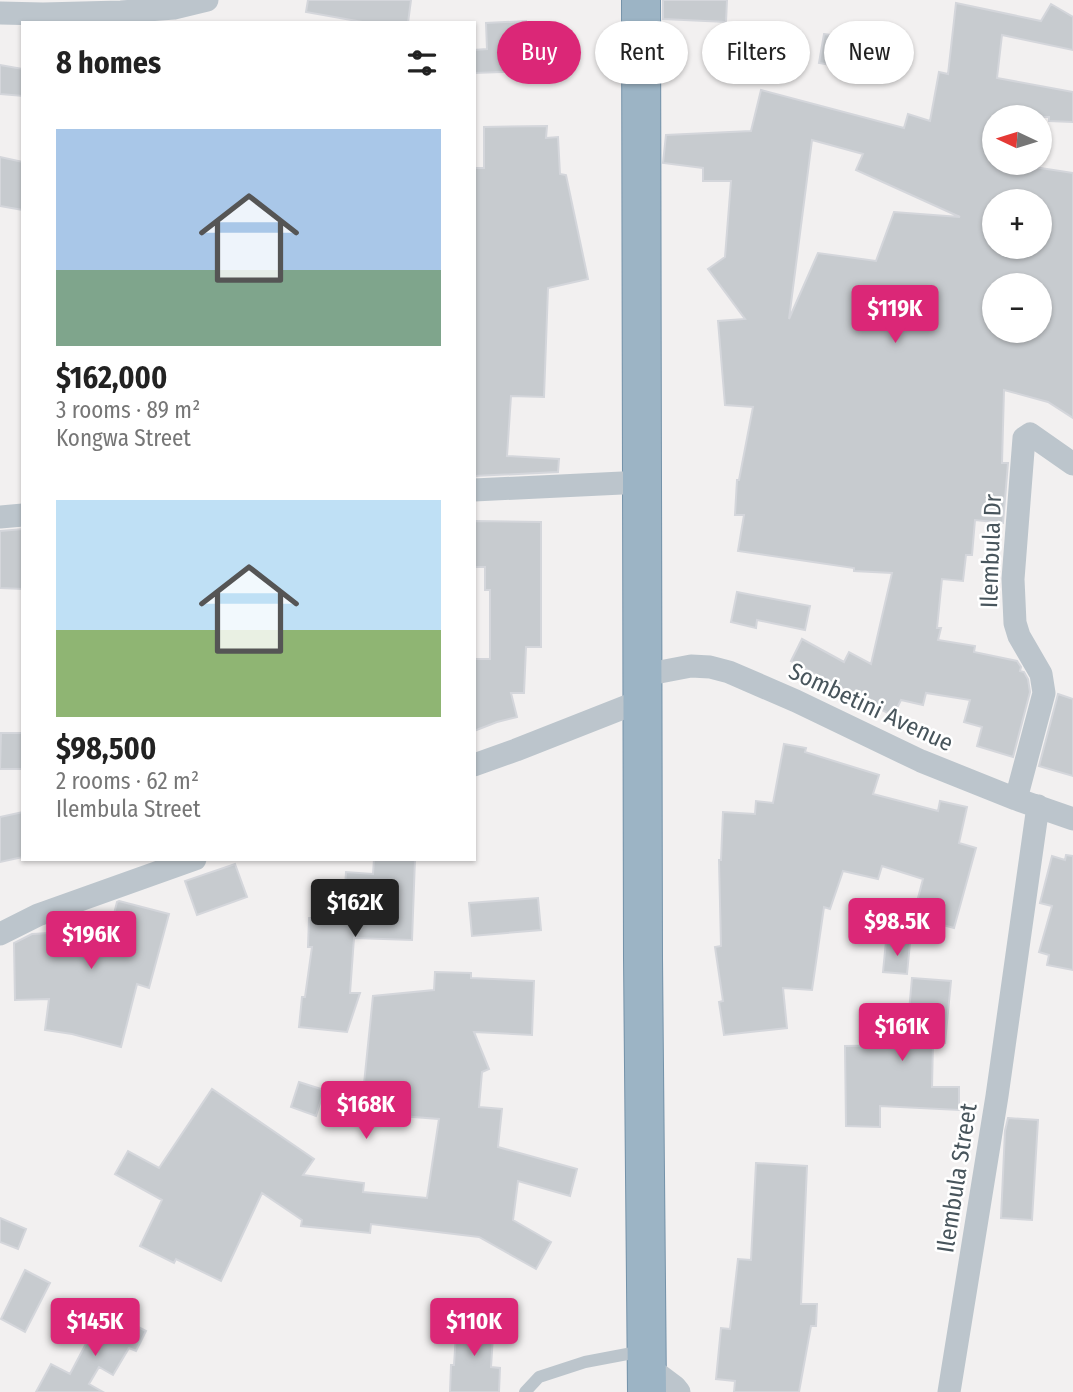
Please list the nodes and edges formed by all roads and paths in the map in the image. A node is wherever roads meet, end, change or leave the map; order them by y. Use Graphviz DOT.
graph roads {
  1 [pos="207,0"];
  2 [pos="641,0"];
  3 [pos="0,13"];
  4 [pos="1073,464"];
  5 [pos="643,482"];
  6 [pos="476,490"];
  7 [pos="21,515"];
  8 [pos="0,517"];
  9 [pos="643,688"];
  10 [pos="476,764"];
  11 [pos="1027,803"];
  12 [pos="1073,818"];
  13 [pos="189,861"];
  14 [pos="0,933"];
  15 [pos="647,1369"];
  16 [pos="526,1392"];
  17 [pos="679,1392"];
  18 [pos="949,1392"];
  1 -- 3 [label="street"];
  2 -- 5 [label="highway"];
  4 -- 11 [label="street, Ilembula Dr"];
  5 -- 6 [label="street"];
  5 -- 9 [label="highway"];
  7 -- 8 [label="street"];
  9 -- 10 [label="street, Sombetini Avenue"];
  9 -- 11 [label="street, Sombetini Avenue"];
  9 -- 15 [label="highway"];
  11 -- 12 [label="street, Sombetini Avenue"];
  11 -- 18 [label="street, Ilembula Street"];
  13 -- 14 [label="street"];
  15 -- 16 [label="lane"];
  15 -- 17 [label="street"];
}
